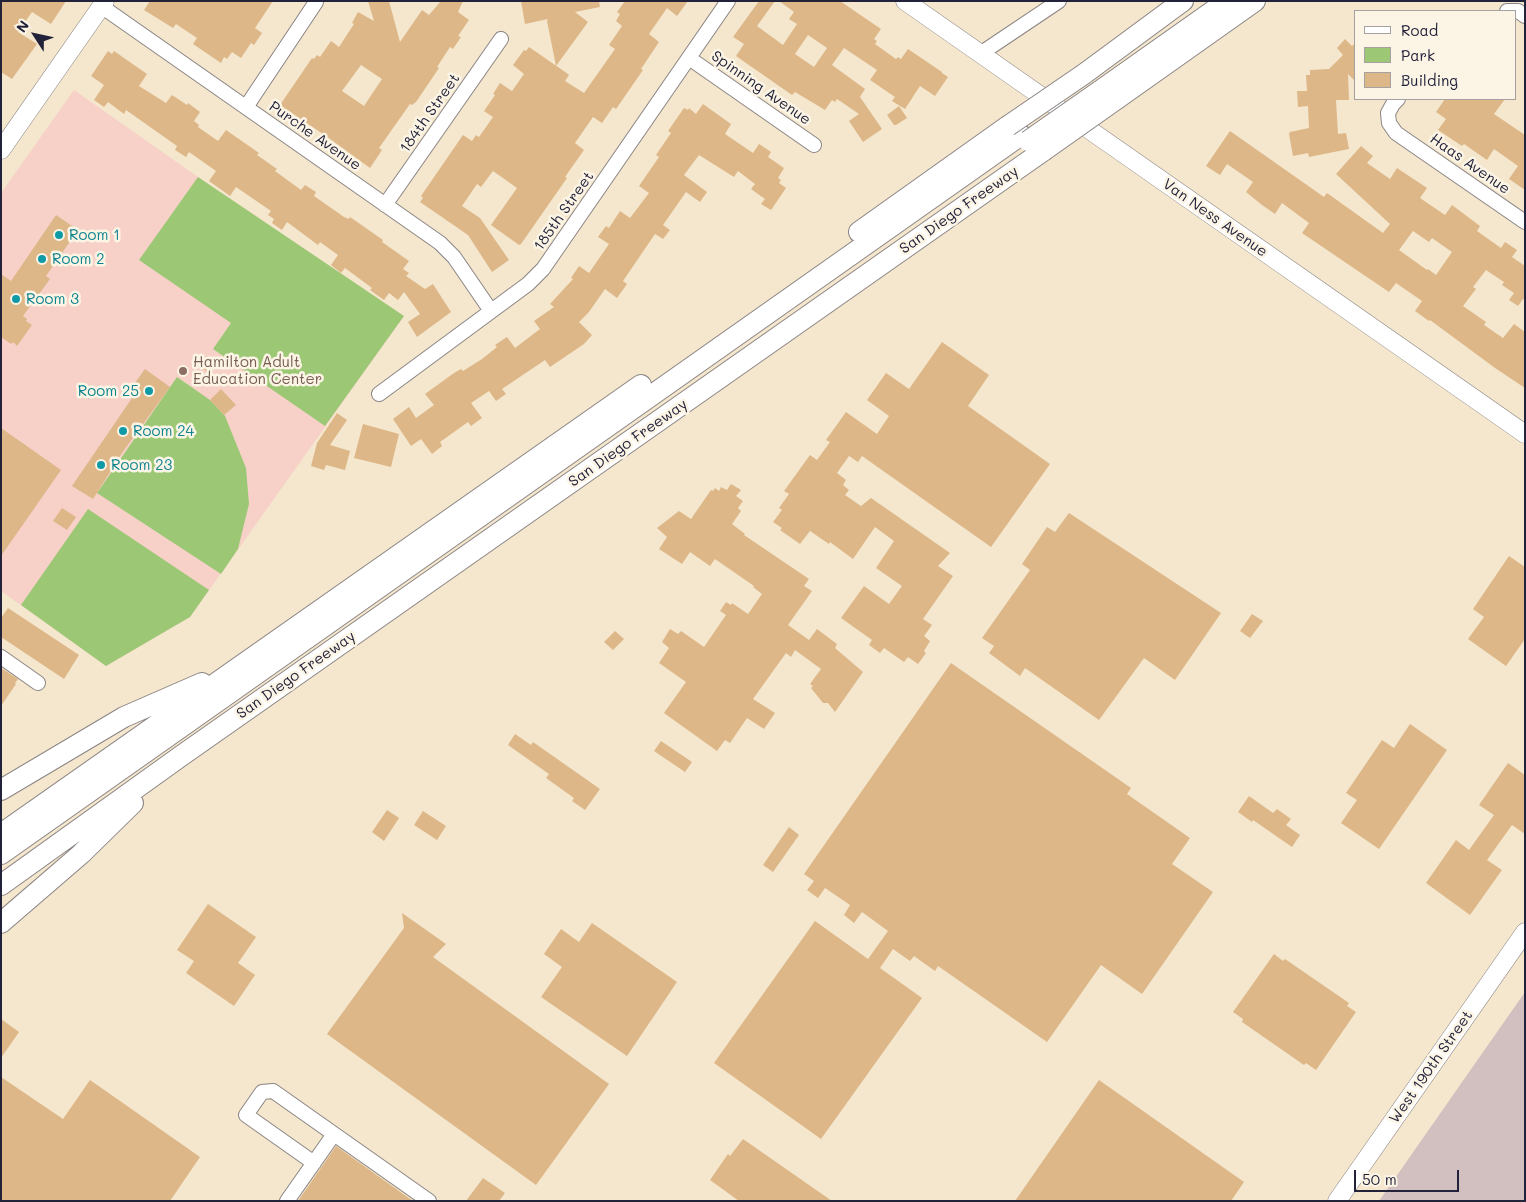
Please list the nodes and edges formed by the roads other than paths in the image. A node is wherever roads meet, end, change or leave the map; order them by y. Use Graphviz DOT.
graph roads {
  1 [pos="728,1"];
  2 [pos="905,1"];
  3 [pos="1059,1"];
  4 [pos="1183,1"];
  5 [pos="1227,1"];
  6 [pos="1254,1"];
  7 [pos="316,2"];
  8 [pos="103,3"];
  9 [pos="501,39"];
  10 [pos="980,54"];
  11 [pos="689,58"];
  12 [pos="1101,86"];
  13 [pos="1397,100"];
  14 [pos="246,107"];
  15 [pos="1025,138"];
  16 [pos="814,145"];
  17 [pos="1,150"];
  18 [pos="385,205"];
  19 [pos="1525,222"];
  20 [pos="491,312"];
  21 [pos="379,394"];
  22 [pos="1525,434"];
  23 [pos="1,657"];
  24 [pos="242,665"];
  25 [pos="38,682"];
  26 [pos="181,756"];
  27 [pos="1,790"];
  28 [pos="1,834"];
  29 [pos="1,854"];
  30 [pos="1,885"];
  31 [pos="1,923"];
  32 [pos="1525,932"];
  33 [pos="334,1134"];
  34 [pos="314,1163"];
  35 [pos="287,1201"];
  36 [pos="429,1201"];
  37 [pos="1337,1201"];
  1 -- 11 [label="street, 185th Street"];
  2 -- 10 [label="main road, Van Ness Avenue"];
  3 -- 10 [label="street"];
  4 -- 12 [label="highway, San Diego Freeway"];
  5 -- 12 [label="highway"];
  6 -- 12 [label="highway, San Diego Freeway"];
  7 -- 14 [label="street"];
  8 -- 14 [label="street, Purche Avenue"];
  8 -- 17 [label="main road"];
  9 -- 18 [label="street, 184th Street"];
  10 -- 22 [label="main road, Van Ness Avenue"];
  11 -- 16 [label="street, Spinning Avenue"];
  11 -- 20 [label="street, 185th Street"];
  12 -- 15 [label="highway, San Diego Freeway, bridge"];
  12 -- 15 [label="highway, San Diego Freeway, bridge"];
  13 -- 19 [label="street, Haas Avenue"];
  14 -- 18 [label="street, Purche Avenue"];
  15 -- 24 [label="highway, San Diego Freeway"];
  15 -- 26 [label="highway, San Diego Freeway"];
  15 -- 29 [label="highway"];
  18 -- 20 [label="street, Purche Avenue"];
  20 -- 21 [label="street, 185th Street"];
  23 -- 25 [label="street"];
  24 -- 27 [label="highway"];
  24 -- 28 [label="highway, San Diego Freeway"];
  26 -- 30 [label="highway, San Diego Freeway"];
  26 -- 31 [label="highway"];
  32 -- 37 [label="main road, West 190th Street"];
  33 -- 34 [label="street"];
  33 -- 34 [label="street"];
  33 -- 36 [label="street"];
  34 -- 35 [label="street"];
}
